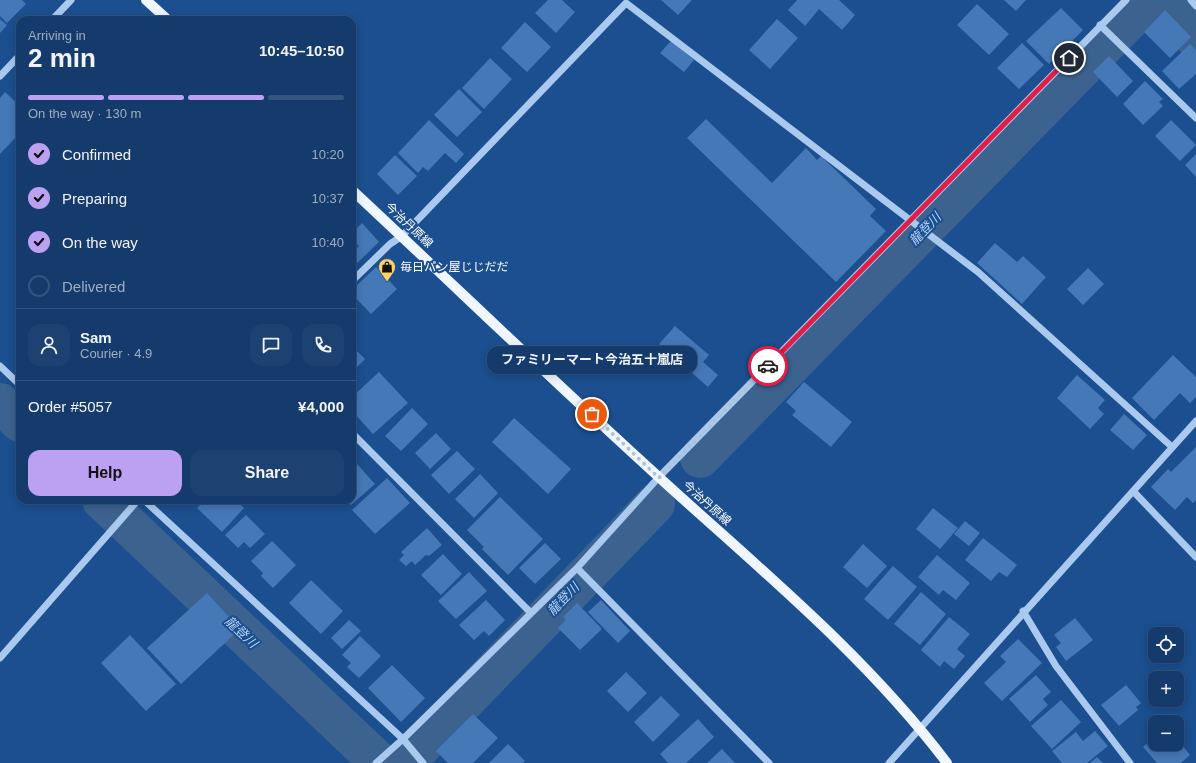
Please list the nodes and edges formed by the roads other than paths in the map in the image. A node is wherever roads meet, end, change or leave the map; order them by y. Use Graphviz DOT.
graph roads {
  1 [pos="71,0"];
  2 [pos="146,0"];
  3 [pos="1126,0"];
  4 [pos="626,2"];
  5 [pos="56,16"];
  6 [pos="164,16"];
  7 [pos="1100,25"];
  8 [pos="16,59"];
  9 [pos="0,76"];
  10 [pos="1196,118"];
  11 [pos="356,194"];
  12 [pos="909,221"];
  13 [pos="402,236"];
  14 [pos="356,277"];
  15 [pos="0,366"];
  16 [pos="16,381"];
  17 [pos="1196,421"];
  18 [pos="356,437"];
  19 [pos="1172,447"];
  20 [pos="659,478"];
  21 [pos="1134,492"];
  22 [pos="134,504"];
  23 [pos="148,504"];
  24 [pos="1196,557"];
  25 [pos="577,568"];
  26 [pos="1023,611"];
  27 [pos="530,612"];
  28 [pos="0,658"];
  29 [pos="920,728"];
  30 [pos="403,739"];
  31 [pos="376,763"];
  32 [pos="424,763"];
  33 [pos="769,763"];
  34 [pos="889,763"];
  35 [pos="947,763"];
  36 [pos="1130,763"];
  1 -- 5 [label="street"];
  2 -- 6 [label="main road"];
  3 -- 7 [label="street"];
  4 -- 12 [label="street"];
  4 -- 13 [label="street"];
  7 -- 10 [label="street"];
  7 -- 12 [label="street"];
  8 -- 9 [label="street"];
  11 -- 13 [label="main road, 今治丹原線"];
  12 -- 19 [label="street"];
  12 -- 20 [label="street"];
  13 -- 14 [label="street"];
  13 -- 20 [label="main road, 今治丹原線"];
  15 -- 16 [label="street"];
  17 -- 19 [label="street"];
  18 -- 27 [label="street"];
  19 -- 21 [label="street"];
  20 -- 25 [label="street"];
  20 -- 29 [label="main road, 今治丹原線"];
  21 -- 24 [label="street"];
  21 -- 26 [label="street"];
  22 -- 28 [label="street"];
  23 -- 30 [label="street"];
  25 -- 27 [label="street"];
  25 -- 33 [label="street"];
  26 -- 29 [label="street"];
  26 -- 36 [label="street"];
  27 -- 30 [label="street"];
  29 -- 34 [label="street"];
  29 -- 35 [label="main road, 今治丹原線"];
  30 -- 31 [label="street"];
  30 -- 32 [label="street"];
}
